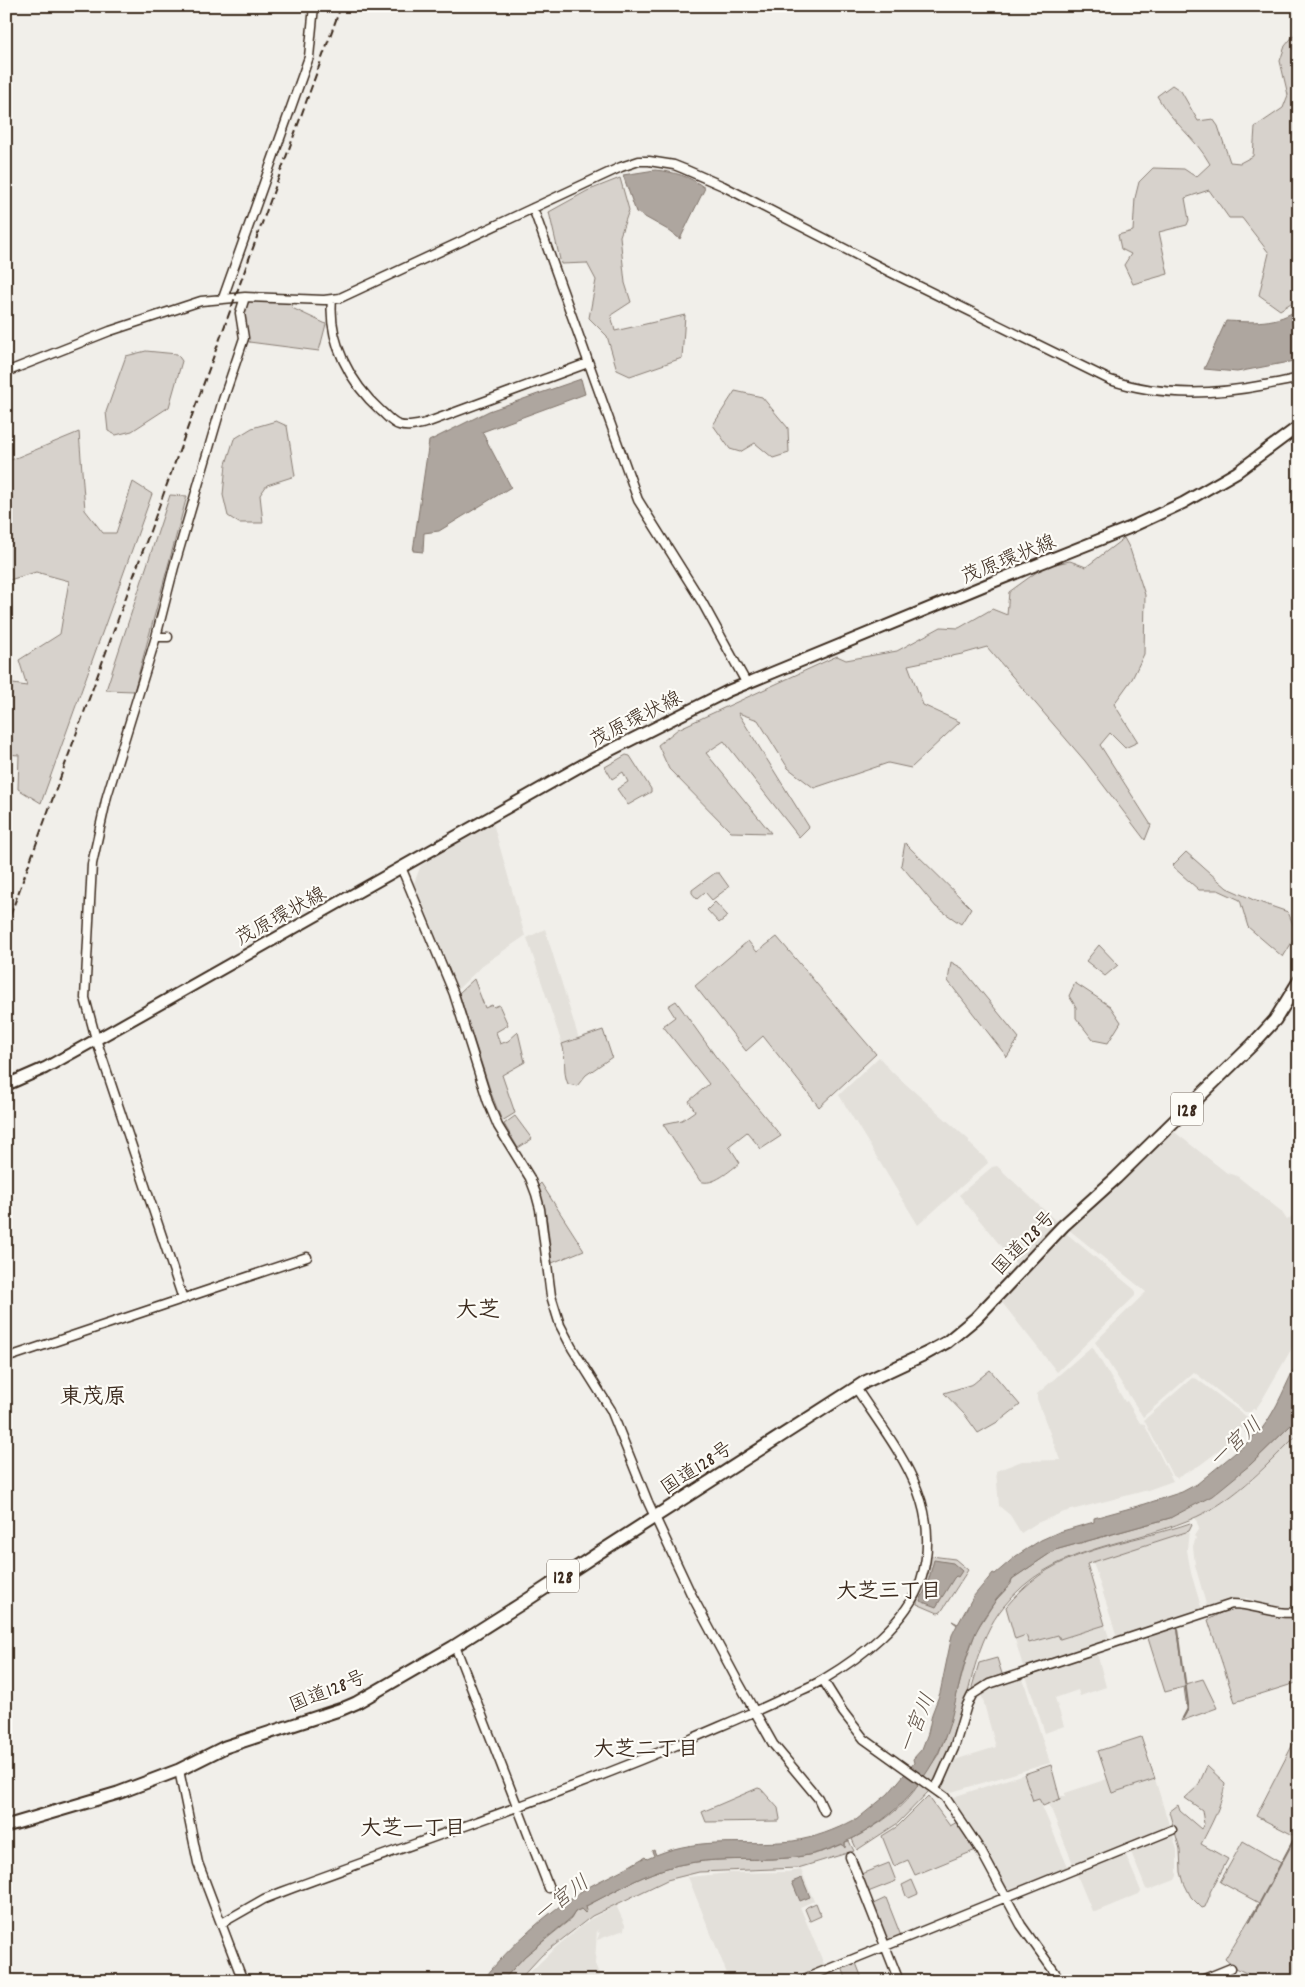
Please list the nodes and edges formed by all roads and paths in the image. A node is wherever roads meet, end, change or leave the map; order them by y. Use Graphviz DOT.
graph roads {
  1 [pos="314,6"];
  2 [pos="533,208"];
  3 [pos="245,297"];
  4 [pos="223,298"];
  5 [pos="332,299"];
  6 [pos="588,363"];
  7 [pos="6,372"];
  8 [pos="1299,378"];
  9 [pos="1299,426"];
  10 [pos="156,637"];
  11 [pos="168,637"];
  12 [pos="747,684"];
  13 [pos="401,867"];
  14 [pos="1299,982"];
  15 [pos="1293,999"];
  16 [pos="96,1038"];
  17 [pos="6,1085"];
  18 [pos="307,1257"];
  19 [pos="183,1299"];
  20 [pos="6,1358"];
  21 [pos="856,1388"];
  22 [pos="655,1516"];
  23 [pos="1299,1612"];
  24 [pos="453,1647"];
  25 [pos="823,1680"];
  26 [pos="755,1711"];
  27 [pos="179,1770"];
  28 [pos="931,1786"];
  29 [pos="517,1806"];
  30 [pos="824,1811"];
  31 [pos="6,1826"];
  32 [pos="1172,1830"];
  33 [pos="850,1857"];
  34 [pos="549,1888"];
  35 [pos="1006,1897"];
  36 [pos="222,1923"];
  37 [pos="886,1946"];
  38 [pos="1231,1968"];
  39 [pos="244,1981"];
  40 [pos="799,1981"];
  41 [pos="899,1981"];
  42 [pos="1061,1981"];
  43 [pos="1199,1981"];
  1 -- 4 [label="street"];
  2 -- 5 [label="street"];
  2 -- 6 [label="street"];
  2 -- 8 [label="street"];
  3 -- 4 [label="street"];
  3 -- 5 [label="street"];
  3 -- 10 [label="street"];
  4 -- 7 [label="street"];
  5 -- 6 [label="street"];
  6 -- 12 [label="street"];
  9 -- 12 [label="main road, 茂原環状線"];
  10 -- 11 [label="street"];
  10 -- 16 [label="street"];
  12 -- 13 [label="main road, 茂原環状線"];
  13 -- 16 [label="main road, 茂原環状線"];
  13 -- 22 [label="street"];
  14 -- 15 [label="highway, 国道128号 / 128"];
  15 -- 21 [label="highway, 国道128号 / 128"];
  16 -- 17 [label="main road, 茂原環状線"];
  16 -- 19 [label="street"];
  18 -- 19 [label="street"];
  19 -- 20 [label="street"];
  21 -- 22 [label="highway, 国道128号 / 128"];
  21 -- 25 [label="street"];
  22 -- 24 [label="highway, 国道128号 / 128"];
  22 -- 26 [label="street"];
  23 -- 28 [label="street"];
  24 -- 27 [label="highway, 国道128号 / 128"];
  24 -- 29 [label="street"];
  25 -- 26 [label="street"];
  25 -- 28 [label="street"];
  26 -- 29 [label="street"];
  26 -- 30 [label="street"];
  27 -- 31 [label="highway, 国道128号 / 128"];
  27 -- 36 [label="street"];
  28 -- 35 [label="street"];
  29 -- 34 [label="street"];
  29 -- 36 [label="street"];
  32 -- 35 [label="street"];
  33 -- 37 [label="street"];
  35 -- 37 [label="street"];
  35 -- 42 [label="street"];
  36 -- 39 [label="street"];
  37 -- 40 [label="street"];
  37 -- 41 [label="street"];
  38 -- 43 [label="street"];
}
